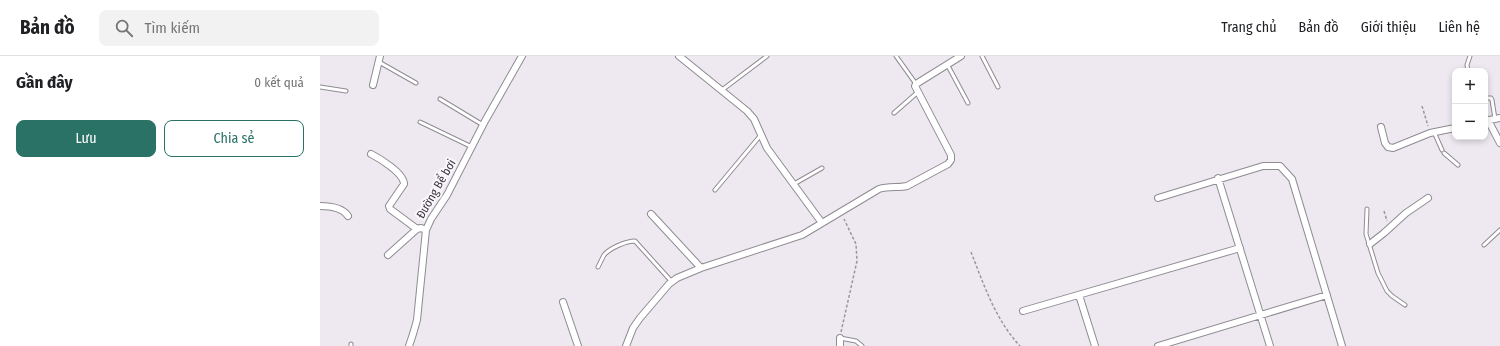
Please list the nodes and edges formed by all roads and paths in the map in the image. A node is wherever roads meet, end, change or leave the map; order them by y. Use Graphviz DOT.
graph roads {
  1 [pos="522,56"];
  2 [pos="678,56"];
  3 [pos="767,56"];
  4 [pos="896,56"];
  5 [pos="961,56"];
  6 [pos="982,56"];
  7 [pos="1470,56"];
  8 [pos="379,59"];
  9 [pos="947,64"];
  10 [pos="1468,68"];
  11 [pos="416,82"];
  12 [pos="916,84"];
  13 [pos="373,85"];
  14 [pos="320,87"];
  15 [pos="998,87"];
  16 [pos="722,90"];
  17 [pos="346,91"];
  18 [pos="918,92"];
  19 [pos="1488,98"];
  20 [pos="440,100"];
  21 [pos="968,103"];
  22 [pos="1422,106"];
  23 [pos="894,114"];
  24 [pos="1498,118"];
  25 [pos="1488,120"];
  26 [pos="420,122"];
  27 [pos="1488,123"];
  28 [pos="483,125"];
  29 [pos="1381,127"];
  30 [pos="1452,129"];
  31 [pos="1432,133"];
  32 [pos="760,136"];
  33 [pos="1500,143"];
  34 [pos="472,147"];
  35 [pos="371,154"];
  36 [pos="1458,165"];
  37 [pos="822,168"];
  38 [pos="1218,178"];
  39 [pos="793,185"];
  40 [pos="715,190"];
  41 [pos="1158,198"];
  42 [pos="1428,198"];
  43 [pos="320,206"];
  44 [pos="1367,208"];
  45 [pos="841,212"];
  46 [pos="651,214"];
  47 [pos="348,216"];
  48 [pos="822,223"];
  49 [pos="417,229"];
  50 [pos="426,230"];
  51 [pos="1500,230"];
  52 [pos="1370,244"];
  53 [pos="1484,245"];
  54 [pos="1240,248"];
  55 [pos="971,252"];
  56 [pos="388,255"];
  57 [pos="598,267"];
  58 [pos="701,268"];
  59 [pos="672,282"];
  60 [pos="1326,294"];
  61 [pos="1079,295"];
  62 [pos="563,302"];
  63 [pos="1405,305"];
  64 [pos="1023,311"];
  65 [pos="1261,316"];
  66 [pos="840,338"];
  67 [pos="409,346"];
  68 [pos="578,346"];
  69 [pos="626,346"];
  70 [pos="840,346"];
  71 [pos="862,346"];
  72 [pos="1020,346"];
  73 [pos="1095,346"];
  74 [pos="1158,346"];
  75 [pos="1270,346"];
  76 [pos="1342,346"];
  1 -- 28 [label="street, Đường Bể bơi"];
  2 -- 16 [label="street"];
  3 -- 16 [label="lane"];
  4 -- 12 [label="lane"];
  5 -- 9 [label="street"];
  6 -- 15 [label="lane"];
  7 -- 10 [label="lane"];
  8 -- 11 [label="lane"];
  8 -- 13 [label="street"];
  9 -- 12 [label="street"];
  9 -- 21 [label="lane"];
  12 -- 18 [label="street"];
  14 -- 17 [label="lane"];
  16 -- 32 [label="street"];
  18 -- 23 [label="lane"];
  18 -- 45 [label="street"];
  19 -- 24 [label="lane"];
  20 -- 28 [label="lane"];
  22 -- 31 [label="path"];
  24 -- 25 [label="street"];
  26 -- 34 [label="lane"];
  27 -- 33 [label="street"];
  28 -- 34 [label="street, Đường Bể bơi"];
  29 -- 31 [label="street"];
  30 -- 31 [label="street"];
  31 -- 36 [label="lane"];
  32 -- 39 [label="street"];
  32 -- 40 [label="lane"];
  34 -- 50 [label="street, Đường Bể bơi"];
  35 -- 49 [label="street"];
  37 -- 39 [label="lane"];
  38 -- 41 [label="street"];
  38 -- 54 [label="street"];
  38 -- 60 [label="street"];
  39 -- 48 [label="street"];
  42 -- 52 [label="street"];
  43 -- 47 [label="street"];
  44 -- 52 [label="lane"];
  45 -- 48 [label="street"];
  45 -- 66 [label="path"];
  46 -- 58 [label="street"];
  48 -- 58 [label="street"];
  49 -- 50 [label="street"];
  49 -- 56 [label="street"];
  50 -- 67 [label="street, Đường Bể bơi"];
  51 -- 53 [label="lane"];
  52 -- 63 [label="lane"];
  54 -- 61 [label="street"];
  54 -- 65 [label="street"];
  55 -- 72 [label="path"];
  57 -- 59 [label="lane"];
  58 -- 59 [label="street"];
  59 -- 69 [label="street"];
  60 -- 65 [label="street"];
  60 -- 76 [label="street"];
  61 -- 64 [label="street"];
  61 -- 73 [label="street"];
  62 -- 68 [label="street"];
  65 -- 74 [label="street"];
  65 -- 75 [label="street"];
  66 -- 70 [label="street"];
  66 -- 71 [label="lane"];
}
